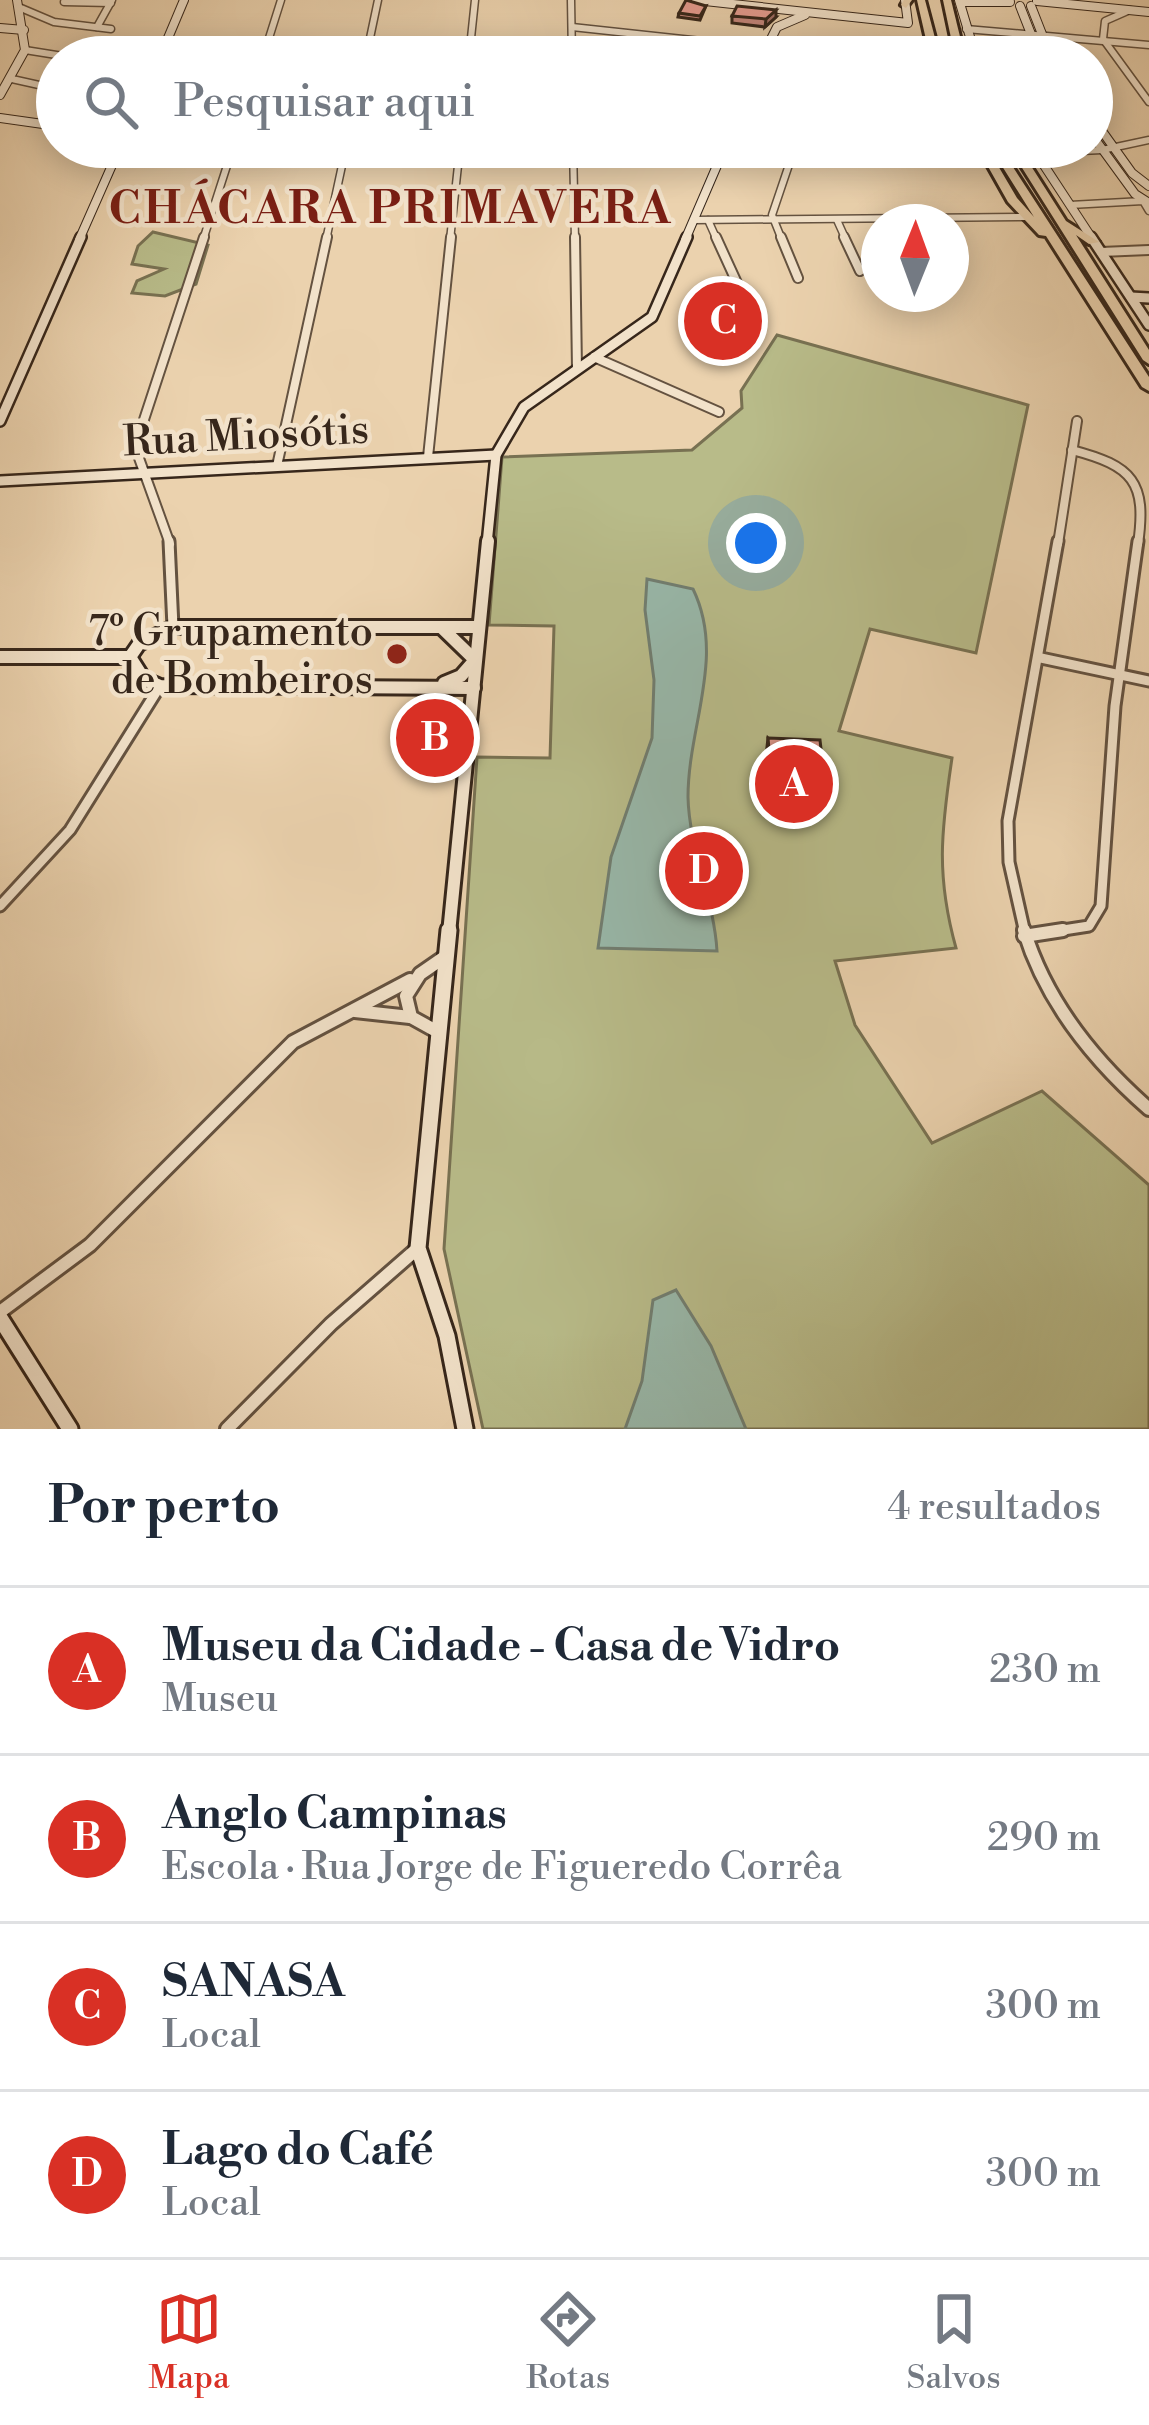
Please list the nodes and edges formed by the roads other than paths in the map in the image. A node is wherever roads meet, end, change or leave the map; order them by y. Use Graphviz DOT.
graph roads {
  1 [pos="184,0"];
  2 [pos="281,0"];
  3 [pos="378,0"];
  4 [pos="475,0"];
  5 [pos="571,0"];
  6 [pos="697,0"];
  7 [pos="921,0"];
  8 [pos="946,0"];
  9 [pos="64,1"];
  10 [pos="111,1"];
  11 [pos="960,1"];
  12 [pos="906,2"];
  13 [pos="1035,2"];
  14 [pos="768,3"];
  15 [pos="1013,3"];
  16 [pos="19,4"];
  17 [pos="1130,10"];
  18 [pos="1149,12"];
  19 [pos="808,14"];
  20 [pos="847,15"];
  21 [pos="55,18"];
  22 [pos="907,20"];
  23 [pos="97,27"];
  24 [pos="0,28"];
  25 [pos="572,28"];
  26 [pos="111,29"];
  27 [pos="966,29"];
  28 [pos="24,30"];
  29 [pos="1032,31"];
  30 [pos="926,32"];
  31 [pos="169,36"];
  32 [pos="270,36"];
  33 [pos="370,36"];
  34 [pos="471,36"];
  35 [pos="572,36"];
  36 [pos="636,36"];
  37 [pos="774,36"];
  38 [pos="927,36"];
  39 [pos="955,36"];
  40 [pos="968,36"];
  41 [pos="1034,36"];
  42 [pos="1036,36"];
  43 [pos="1076,36"];
  44 [pos="1103,36"];
  45 [pos="1113,40"];
  46 [pos="1149,44"];
  47 [pos="25,50"];
  48 [pos="36,52"];
  49 [pos="1113,53"];
  50 [pos="12,79"];
  51 [pos="36,84"];
  52 [pos="1,91"];
  53 [pos="1149,102"];
  54 [pos="4,120"];
  55 [pos="36,124"];
  56 [pos="1149,140"];
  57 [pos="1114,147"];
  58 [pos="1113,165"];
  59 [pos="111,168"];
  60 [pos="226,168"];
  61 [pos="341,168"];
  62 [pos="458,168"];
  63 [pos="573,168"];
  64 [pos="716,168"];
  65 [pos="789,168"];
  66 [pos="995,168"];
  67 [pos="1013,168"];
  68 [pos="1030,168"];
  69 [pos="1040,168"];
  70 [pos="1148,184"];
  71 [pos="1130,188"];
  72 [pos="1012,195"];
  73 [pos="1036,195"];
  74 [pos="1070,205"];
  75 [pos="1147,205"];
  76 [pos="1025,217"];
  77 [pos="969,218"];
  78 [pos="694,220"];
  79 [pos="709,220"];
  80 [pos="773,220"];
  81 [pos="837,220"];
  82 [pos="861,220"];
  83 [pos="1061,221"];
  84 [pos="1097,247"];
  85 [pos="1149,250"];
  86 [pos="1064,253"];
  87 [pos="860,271"];
  88 [pos="798,278"];
  89 [pos="1131,297"];
  90 [pos="1149,298"];
  91 [pos="737,325"];
  92 [pos="1149,325"];
  93 [pos="594,357"];
  94 [pos="1131,357"];
  95 [pos="1149,360"];
  96 [pos="577,369"];
  97 [pos="1120,370"];
  98 [pos="1149,387"];
  99 [pos="719,412"];
  100 [pos="0,421"];
  101 [pos="1077,422"];
  102 [pos="1072,450"];
  103 [pos="496,454"];
  104 [pos="428,457"];
  105 [pos="277,466"];
  106 [pos="148,474"];
  107 [pos="0,481"];
  108 [pos="173,627"];
  109 [pos="441,627"];
  110 [pos="477,627"];
  111 [pos="0,657"];
  112 [pos="130,657"];
  113 [pos="1041,658"];
  114 [pos="476,660"];
  115 [pos="1120,675"];
  116 [pos="1149,681"];
  117 [pos="160,686"];
  118 [pos="434,686"];
  119 [pos="474,688"];
  120 [pos="0,907"];
  121 [pos="1024,936"];
  122 [pos="446,956"];
  123 [pos="410,980"];
  124 [pos="344,1012"];
  125 [pos="411,1017"];
  126 [pos="438,1032"];
  127 [pos="1149,1108"];
  128 [pos="418,1248"];
  129 [pos="0,1315"];
  130 [pos="70,1429"];
  131 [pos="227,1429"];
  132 [pos="465,1429"];
  1 -- 31 [label="street"];
  2 -- 32 [label="street"];
  3 -- 33 [label="street"];
  4 -- 34 [label="street"];
  5 -- 25 [label="street"];
  6 -- 14 [label="street"];
  7 -- 30 [label="highway"];
  8 -- 39 [label="highway"];
  9 -- 10 [label="street"];
  9 -- 21 [label="street"];
  10 -- 23 [label="street"];
  11 -- 15 [label="street"];
  11 -- 27 [label="street"];
  12 -- 22 [label="street"];
  13 -- 15 [label="street"];
  13 -- 17 [label="street"];
  13 -- 29 [label="street"];
  14 -- 19 [label="street"];
  15 -- 29 [label="street"];
  16 -- 21 [label="street"];
  16 -- 28 [label="street"];
  17 -- 18 [label="street"];
  17 -- 44 [label="street"];
  19 -- 20 [label="street"];
  19 -- 20 [label="street"];
  19 -- 37 [label="street"];
  20 -- 22 [label="street"];
  21 -- 23 [label="street"];
  21 -- 28 [label="street"];
  22 -- 30 [label="highway"];
  23 -- 26 [label="street"];
  24 -- 28 [label="street"];
  25 -- 35 [label="street"];
  25 -- 36 [label="street"];
  27 -- 29 [label="street"];
  27 -- 40 [label="street"];
  28 -- 47 [label="street"];
  29 -- 41 [label="street"];
  29 -- 42 [label="street"];
  29 -- 43 [label="street"];
  30 -- 38 [label="highway"];
  45 -- 46 [label="street"];
  47 -- 48 [label="street"];
  47 -- 50 [label="street"];
  49 -- 53 [label="street"];
  50 -- 51 [label="street"];
  50 -- 52 [label="street"];
  54 -- 55 [label="street"];
  56 -- 57 [label="street"];
  57 -- 70 [label="street"];
  58 -- 71 [label="street"];
  59 -- 100 [label="street"];
  60 -- 106 [label="street"];
  61 -- 105 [label="street"];
  62 -- 104 [label="street"];
  63 -- 96 [label="street"];
  64 -- 78 [label="street"];
  65 -- 80 [label="street"];
  66 -- 72 [label="highway"];
  67 -- 73 [label="highway"];
  68 -- 73 [label="highway"];
  69 -- 74 [label="street"];
  70 -- 71 [label="street"];
  71 -- 75 [label="street"];
  72 -- 73 [label="highway"];
  72 -- 76 [label="highway"];
  73 -- 83 [label="highway"];
  73 -- 86 [label="highway"];
  74 -- 75 [label="street"];
  74 -- 84 [label="street"];
  76 -- 77 [label="street"];
  76 -- 86 [label="highway"];
  78 -- 79 [label="street"];
  78 -- 93 [label="street"];
  79 -- 80 [label="street"];
  79 -- 91 [label="street"];
  80 -- 81 [label="street"];
  80 -- 88 [label="street"];
  81 -- 82 [label="street"];
  81 -- 87 [label="street"];
  83 -- 84 [label="highway"];
  83 -- 95 [label="highway"];
  84 -- 85 [label="street"];
  84 -- 89 [label="street"];
  86 -- 94 [label="highway"];
  89 -- 90 [label="street"];
  89 -- 92 [label="street"];
  93 -- 96 [label="street"];
  93 -- 99 [label="street"];
  94 -- 97 [label="highway"];
  94 -- 98 [label="highway"];
  96 -- 103 [label="street"];
  101 -- 102 [label="street"];
  102 -- 113 [label="street"];
  102 -- 115 [label="street"];
  103 -- 104 [label="street, Rua Miosótis"];
  103 -- 110 [label="street"];
  104 -- 105 [label="street, Rua Miosótis"];
  105 -- 106 [label="street, Rua Miosótis"];
  106 -- 107 [label="street, Rua Miosótis"];
  106 -- 108 [label="street"];
  108 -- 109 [label="street"];
  108 -- 112 [label="street"];
  109 -- 110 [label="street"];
  109 -- 114 [label="street"];
  110 -- 114 [label="street"];
  111 -- 112 [label="street"];
  112 -- 117 [label="street"];
  113 -- 115 [label="street"];
  113 -- 121 [label="street"];
  114 -- 118 [label="street"];
  114 -- 119 [label="street"];
  115 -- 116 [label="street"];
  115 -- 121 [label="street"];
  117 -- 118 [label="street"];
  117 -- 120 [label="street"];
  118 -- 119 [label="street"];
  119 -- 122 [label="street"];
  121 -- 127 [label="street"];
  122 -- 123 [label="street"];
  122 -- 126 [label="street"];
  123 -- 124 [label="street"];
  123 -- 125 [label="street"];
  124 -- 125 [label="street"];
  124 -- 129 [label="street"];
  125 -- 126 [label="street"];
  126 -- 128 [label="street"];
  128 -- 131 [label="street"];
  128 -- 132 [label="street"];
  129 -- 130 [label="street"];
}
